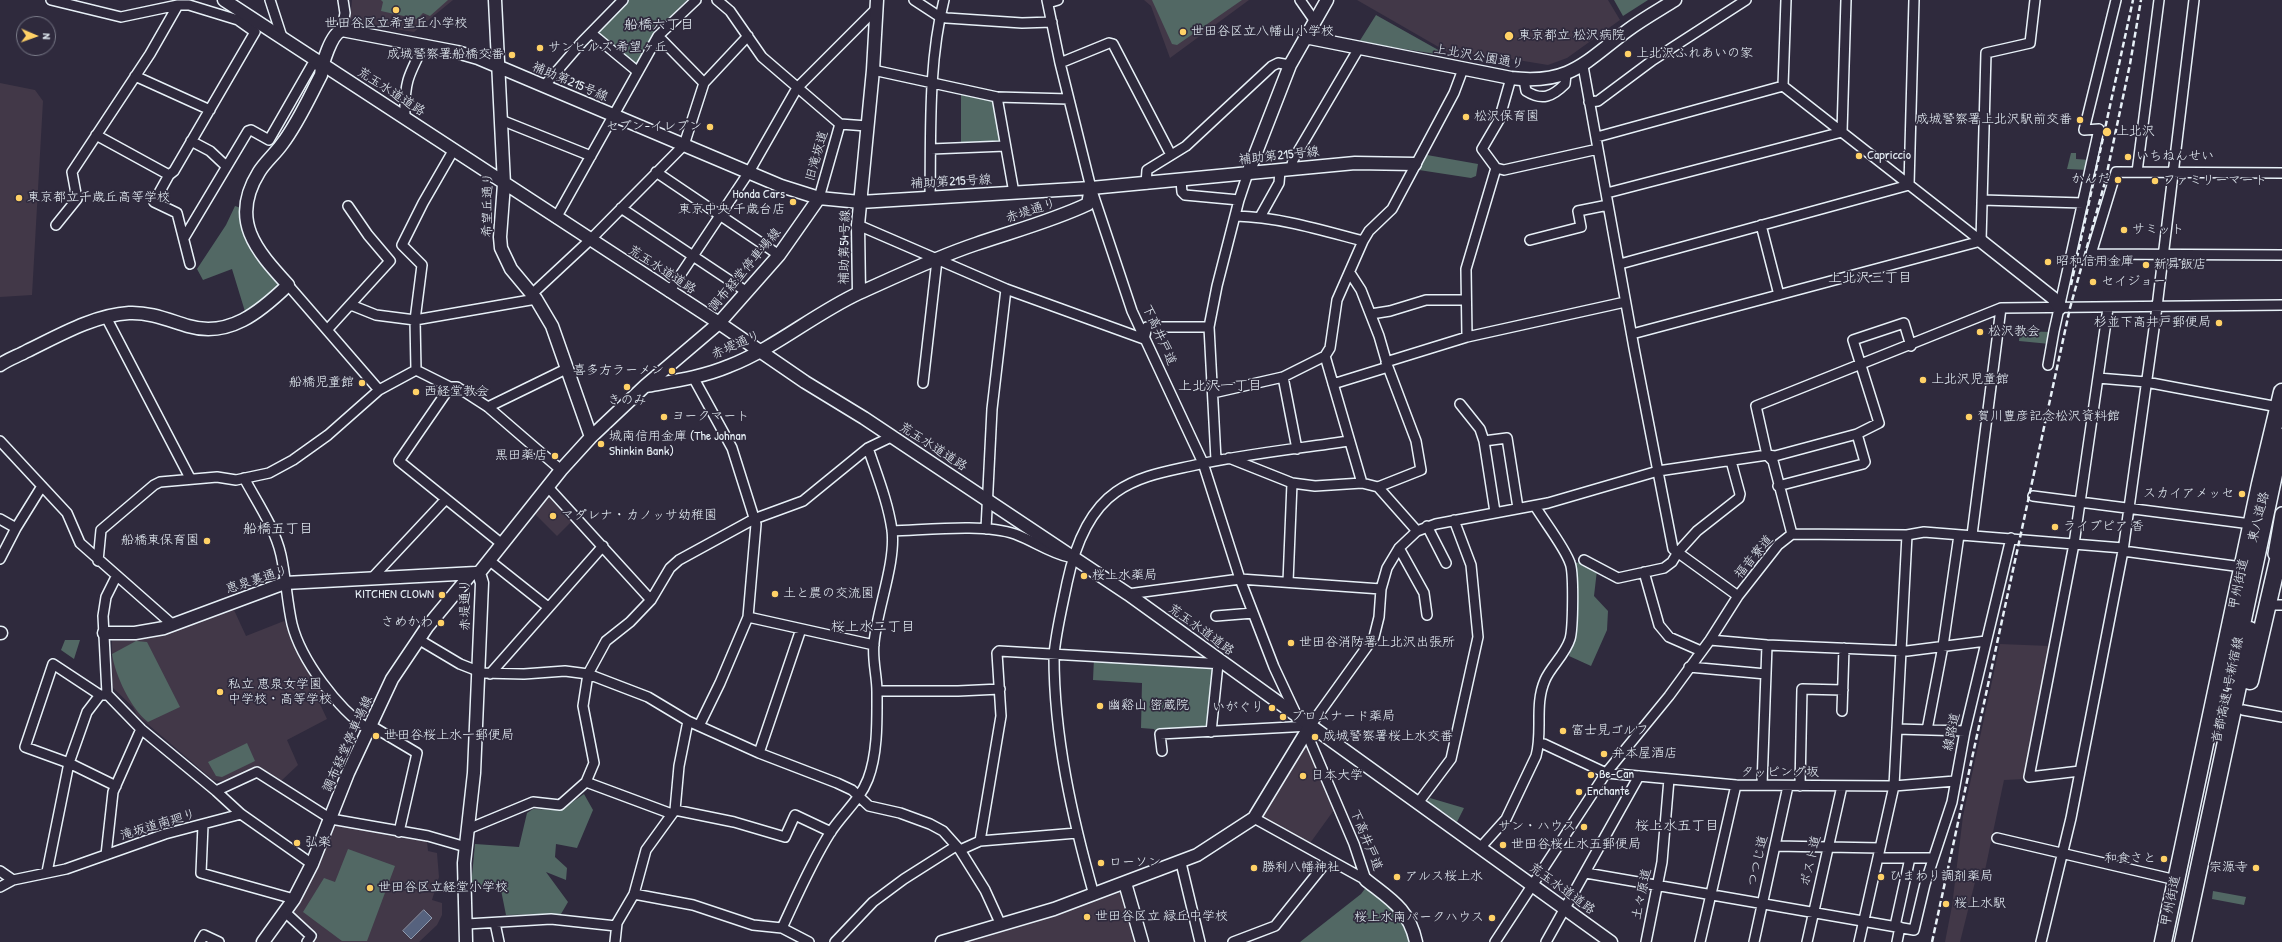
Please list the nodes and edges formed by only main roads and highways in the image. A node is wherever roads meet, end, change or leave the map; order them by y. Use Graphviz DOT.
graph roads {
  1 [pos="2281,400"];
  2 [pos="2282,437"];
  3 [pos="2282,486"];
  4 [pos="2282,514"];
  5 [pos="2282,543"];
  6 [pos="2276,605"];
  7 [pos="2222,665"];
  8 [pos="2253,670"];
  9 [pos="2163,942"];
  10 [pos="2173,942"];
  11 [pos="2183,942"];
  12 [pos="2193,942"];
  1 -- 7 [label="highway, 甲州街道"];
  1 -- 7 [label="main road, 東八道路"];
  2 -- 10 [label="highway, 首都高速4号新宿線"];
  3 -- 11 [label="highway, 首都高速4号新宿線"];
  4 -- 8 [label="main road, 東八道路"];
  5 -- 6 [label="highway"];
  6 -- 8 [label="highway"];
  7 -- 9 [label="highway, 甲州街道"];
  8 -- 12 [label="highway"];
}
